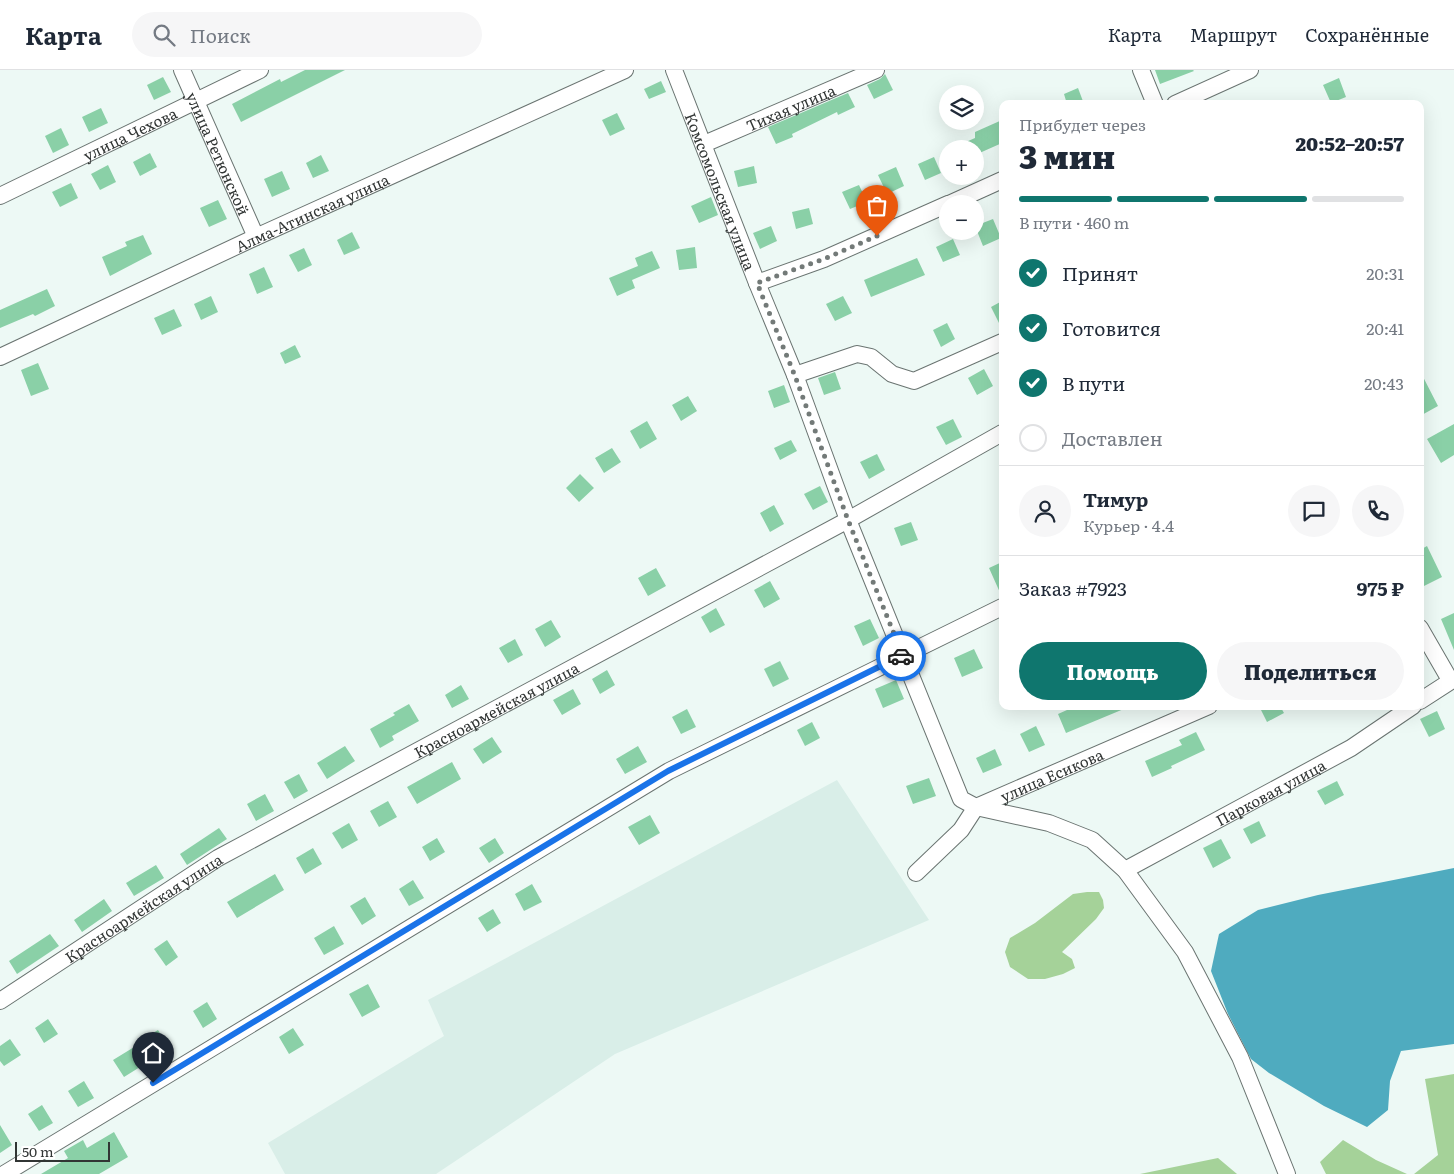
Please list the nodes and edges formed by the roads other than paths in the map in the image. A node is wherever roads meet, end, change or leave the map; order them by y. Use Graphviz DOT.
graph roads {
  1 [pos="182,70"];
  2 [pos="260,70"];
  3 [pos="625,70"];
  4 [pos="674,70"];
  5 [pos="876,70"];
  6 [pos="1141,70"];
  7 [pos="1250,70"];
  8 [pos="1153,100"];
  9 [pos="1184,100"];
  10 [pos="195,101"];
  11 [pos="704,144"];
  12 [pos="999,181"];
  13 [pos="968,195"];
  14 [pos="0,196"];
  15 [pos="939,208"];
  16 [pos="256,237"];
  17 [pos="757,283"];
  18 [pos="999,343"];
  19 [pos="0,357"];
  20 [pos="795,376"];
  21 [pos="999,435"];
  22 [pos="848,520"];
  23 [pos="999,608"];
  24 [pos="1424,634"];
  25 [pos="903,656"];
  26 [pos="1452,680"];
  27 [pos="1424,698"];
  28 [pos="1200,710"];
  29 [pos="1406,710"];
  30 [pos="976,807"];
  31 [pos="1125,870"];
  32 [pos="916,873"];
  33 [pos="0,1001"];
  34 [pos="4,1174"];
  35 [pos="1287,1174"];
  1 -- 10 [label="street, улица Ретюнской"];
  2 -- 10 [label="street, улица Чехова"];
  3 -- 16 [label="street, Алма-Атинская улица"];
  4 -- 11 [label="street, Комсомольская улица"];
  5 -- 11 [label="street, Тихая улица"];
  6 -- 8 [label="street"];
  7 -- 9 [label="street"];
  10 -- 14 [label="street, улица Чехова"];
  10 -- 16 [label="street, улица Ретюнской"];
  11 -- 17 [label="street, Комсомольская улица"];
  12 -- 13 [label="street"];
  15 -- 17 [label="street"];
  16 -- 19 [label="street, Алма-Атинская улица"];
  17 -- 20 [label="street, Комсомольская улица"];
  18 -- 20 [label="street"];
  20 -- 22 [label="street, Комсомольская улица"];
  21 -- 22 [label="street, Красноармейская улица"];
  22 -- 25 [label="street, Комсомольская улица"];
  22 -- 33 [label="street, Красноармейская улица"];
  23 -- 25 [label="street"];
  24 -- 26 [label="street"];
  25 -- 30 [label="street, Комсомольская улица"];
  25 -- 34 [label="street"];
  26 -- 27 [label="street"];
  28 -- 30 [label="street, улица Есикова"];
  29 -- 31 [label="street, Парковая улица"];
  30 -- 31 [label="street"];
  30 -- 32 [label="street"];
  31 -- 35 [label="street"];
}
